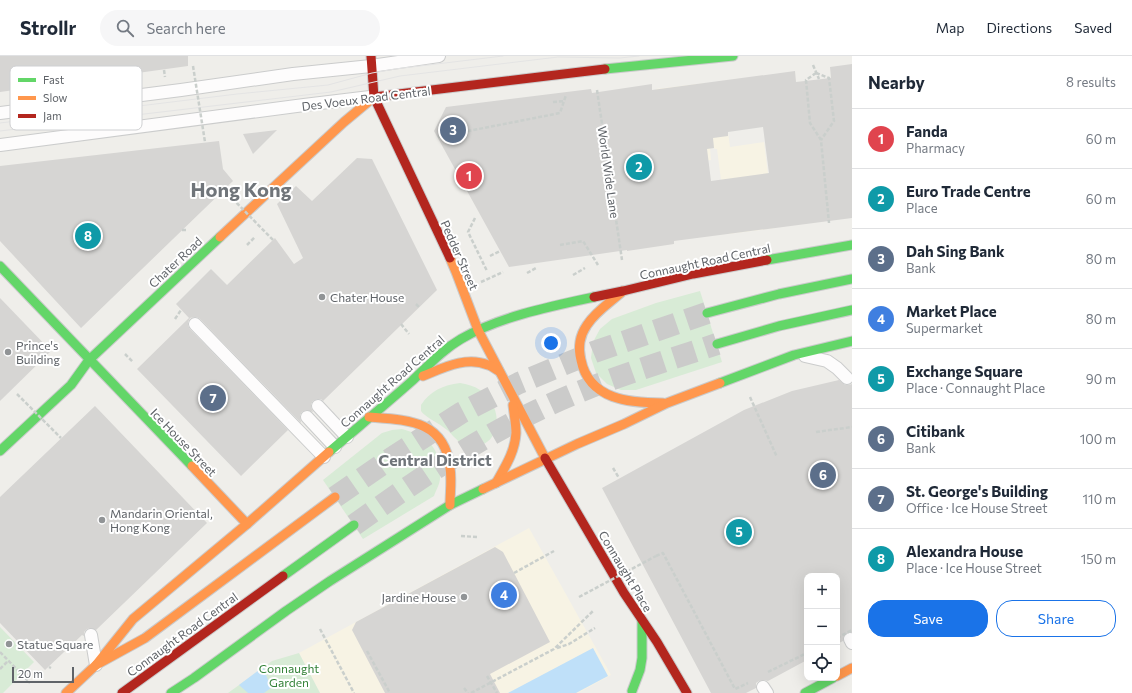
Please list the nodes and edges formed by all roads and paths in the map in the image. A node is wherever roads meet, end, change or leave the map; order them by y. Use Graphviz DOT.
graph roads {
  1 [pos="439,56"];
  2 [pos="733,56"];
  3 [pos="371,61"];
  4 [pos="813,65"];
  5 [pos="193,66"];
  6 [pos="816,73"];
  7 [pos="819,79"];
  8 [pos="596,84"];
  9 [pos="142,95"];
  10 [pos="374,97"];
  11 [pos="553,102"];
  12 [pos="10,112"];
  13 [pos="0,113"];
  14 [pos="142,126"];
  15 [pos="114,130"];
  16 [pos="438,137"];
  17 [pos="821,140"];
  18 [pos="205,142"];
  19 [pos="0,145"];
  20 [pos="224,190"];
  21 [pos="475,218"];
  22 [pos="828,223"];
  23 [pos="182,230"];
  24 [pos="188,230"];
  25 [pos="255,237"];
  26 [pos="273,240"];
  27 [pos="248,245"];
  28 [pos="560,245"];
  29 [pos="852,245"];
  30 [pos="500,251"];
  31 [pos="490,256"];
  32 [pos="622,260"];
  33 [pos="598,265"];
  34 [pos="0,266"];
  35 [pos="536,268"];
  36 [pos="585,268"];
  37 [pos="487,271"];
  38 [pos="527,273"];
  39 [pos="573,275"];
  40 [pos="852,279"];
  41 [pos="623,291"];
  42 [pos="416,304"];
  43 [pos="419,307"];
  44 [pos="181,310"];
  45 [pos="852,310"];
  46 [pos="707,313"];
  47 [pos="175,319"];
  48 [pos="195,324"];
  49 [pos="401,324"];
  50 [pos="478,330"];
  51 [pos="410,334"];
  52 [pos="852,342"];
  53 [pos="717,344"];
  54 [pos="794,355"];
  55 [pos="89,360"];
  56 [pos="499,371"];
  57 [pos="847,378"];
  58 [pos="414,379"];
  59 [pos="84,381"];
  60 [pos="71,385"];
  61 [pos="17,394"];
  62 [pos="512,395"];
  63 [pos="750,397"];
  64 [pos="667,403"];
  65 [pos="318,406"];
  66 [pos="307,417"];
  67 [pos="369,417"];
  68 [pos="852,427"];
  69 [pos="816,432"];
  70 [pos="347,437"];
  71 [pos="61,438"];
  72 [pos="335,447"];
  73 [pos="0,451"];
  74 [pos="324,457"];
  75 [pos="777,457"];
  76 [pos="546,459"];
  77 [pos="613,468"];
  78 [pos="619,478"];
  79 [pos="496,483"];
  80 [pos="335,497"];
  81 [pos="450,505"];
  82 [pos="247,524"];
  83 [pos="354,525"];
  84 [pos="461,536"];
  85 [pos="477,537"];
  86 [pos="554,551"];
  87 [pos="514,573"];
  88 [pos="579,597"];
  89 [pos="594,610"];
  90 [pos="642,621"];
  91 [pos="595,628"];
  92 [pos="320,629"];
  93 [pos="91,635"];
  94 [pos="851,637"];
  95 [pos="840,638"];
  96 [pos="554,649"];
  97 [pos="367,651"];
  98 [pos="0,652"];
  99 [pos="804,654"];
  100 [pos="8,661"];
  101 [pos="96,665"];
  102 [pos="852,668"];
  103 [pos="0,669"];
  104 [pos="768,672"];
  105 [pos="840,674"];
  106 [pos="487,676"];
  107 [pos="827,681"];
  108 [pos="491,682"];
  109 [pos="748,682"];
  110 [pos="30,683"];
  111 [pos="464,688"];
  112 [pos="634,692"];
  113 [pos="66,693"];
  114 [pos="122,693"];
  115 [pos="171,693"];
  116 [pos="354,693"];
  117 [pos="390,693"];
  118 [pos="468,693"];
  119 [pos="471,693"];
  120 [pos="497,693"];
  121 [pos="687,693"];
  122 [pos="805,693"];
  1 -- 3 [label="lane"];
  2 -- 10 [label="main road, Des Voeux Road Central"];
  3 -- 9 [label="lane"];
  3 -- 10 [label="main road, Pedder Street"];
  4 -- 6 [label="path"];
  5 -- 18 [label="path, bridge"];
  6 -- 7 [label="path"];
  6 -- 17 [label="path"];
  6 -- 17 [label="path"];
  8 -- 32 [label="path, World Wide Lane"];
  10 -- 14 [label="lane, Des Voeux Road Central"];
  10 -- 50 [label="main road, Pedder Street"];
  10 -- 55 [label="main road, Chater Road"];
  11 -- 16 [label="path"];
  12 -- 13 [label="lane"];
  15 -- 19 [label="lane, Des Voeux Road Central"];
  17 -- 22 [label="path"];
  20 -- 26 [label="path, bridge"];
  21 -- 37 [label="path"];
  23 -- 24 [label="path"];
  25 -- 27 [label="path"];
  28 -- 33 [label="path"];
  29 -- 41 [label="main road, Connaught Road Central"];
  30 -- 31 [label="path"];
  34 -- 55 [label="main road, Ice House Street"];
  35 -- 38 [label="path"];
  36 -- 39 [label="path"];
  40 -- 46 [label="main road"];
  41 -- 50 [label="main road, Connaught Road Central"];
  41 -- 64 [label="main road"];
  42 -- 43 [label="path"];
  44 -- 47 [label="path"];
  45 -- 53 [label="main road"];
  48 -- 74 [label="lane"];
  49 -- 51 [label="path"];
  50 -- 56 [label="main road, Pedder Street"];
  50 -- 58 [label="main road, Connaught Road Central"];
  52 -- 54 [label="main road"];
  54 -- 57 [label="lane"];
  54 -- 64 [label="main road"];
  55 -- 60 [label="main road, Chater Road"];
  55 -- 82 [label="main road, Ice House Street"];
  56 -- 58 [label="main road"];
  56 -- 62 [label="main road, Pedder Street"];
  58 -- 67 [label="main road, Connaught Road Central"];
  59 -- 60 [label="main road"];
  60 -- 73 [label="main road, Chater Road"];
  61 -- 71 [label="path, bridge"];
  62 -- 76 [label="main road, Pedder Street"];
  62 -- 79 [label="main road"];
  63 -- 75 [label="path"];
  64 -- 76 [label="main road"];
  65 -- 70 [label="lane"];
  66 -- 72 [label="lane"];
  67 -- 70 [label="main road, Connaught Road Central"];
  67 -- 81 [label="main road"];
  68 -- 69 [label="path"];
  70 -- 72 [label="main road, Connaught Road Central"];
  72 -- 74 [label="main road, Connaught Road Central"];
  74 -- 82 [label="main road, Connaught Road Central"];
  76 -- 79 [label="main road"];
  76 -- 90 [label="main road, Connaught Place"];
  77 -- 78 [label="path"];
  79 -- 81 [label="main road"];
  80 -- 101 [label="main road, Connaught Road Central"];
  81 -- 115 [label="main road"];
  82 -- 101 [label="main road, Connaught Road Central"];
  83 -- 114 [label="main road, Connaught Road Central"];
  84 -- 85 [label="path"];
  86 -- 87 [label="path"];
  88 -- 109 [label="path, bridge"];
  89 -- 96 [label="path"];
  90 -- 112 [label="main road"];
  90 -- 121 [label="main road, Connaught Place"];
  91 -- 96 [label="path"];
  92 -- 116 [label="path"];
  93 -- 101 [label="lane"];
  94 -- 95 [label="path, bridge"];
  96 -- 108 [label="path"];
  97 -- 117 [label="path"];
  98 -- 100 [label="path"];
  99 -- 104 [label="path"];
  100 -- 103 [label="path"];
  100 -- 110 [label="path"];
  101 -- 113 [label="main road, Connaught Road Central"];
  102 -- 105 [label="main road"];
  106 -- 108 [label="path"];
  107 -- 122 [label="main road"];
  108 -- 119 [label="path"];
  108 -- 120 [label="path"];
  111 -- 118 [label="path"];
}
